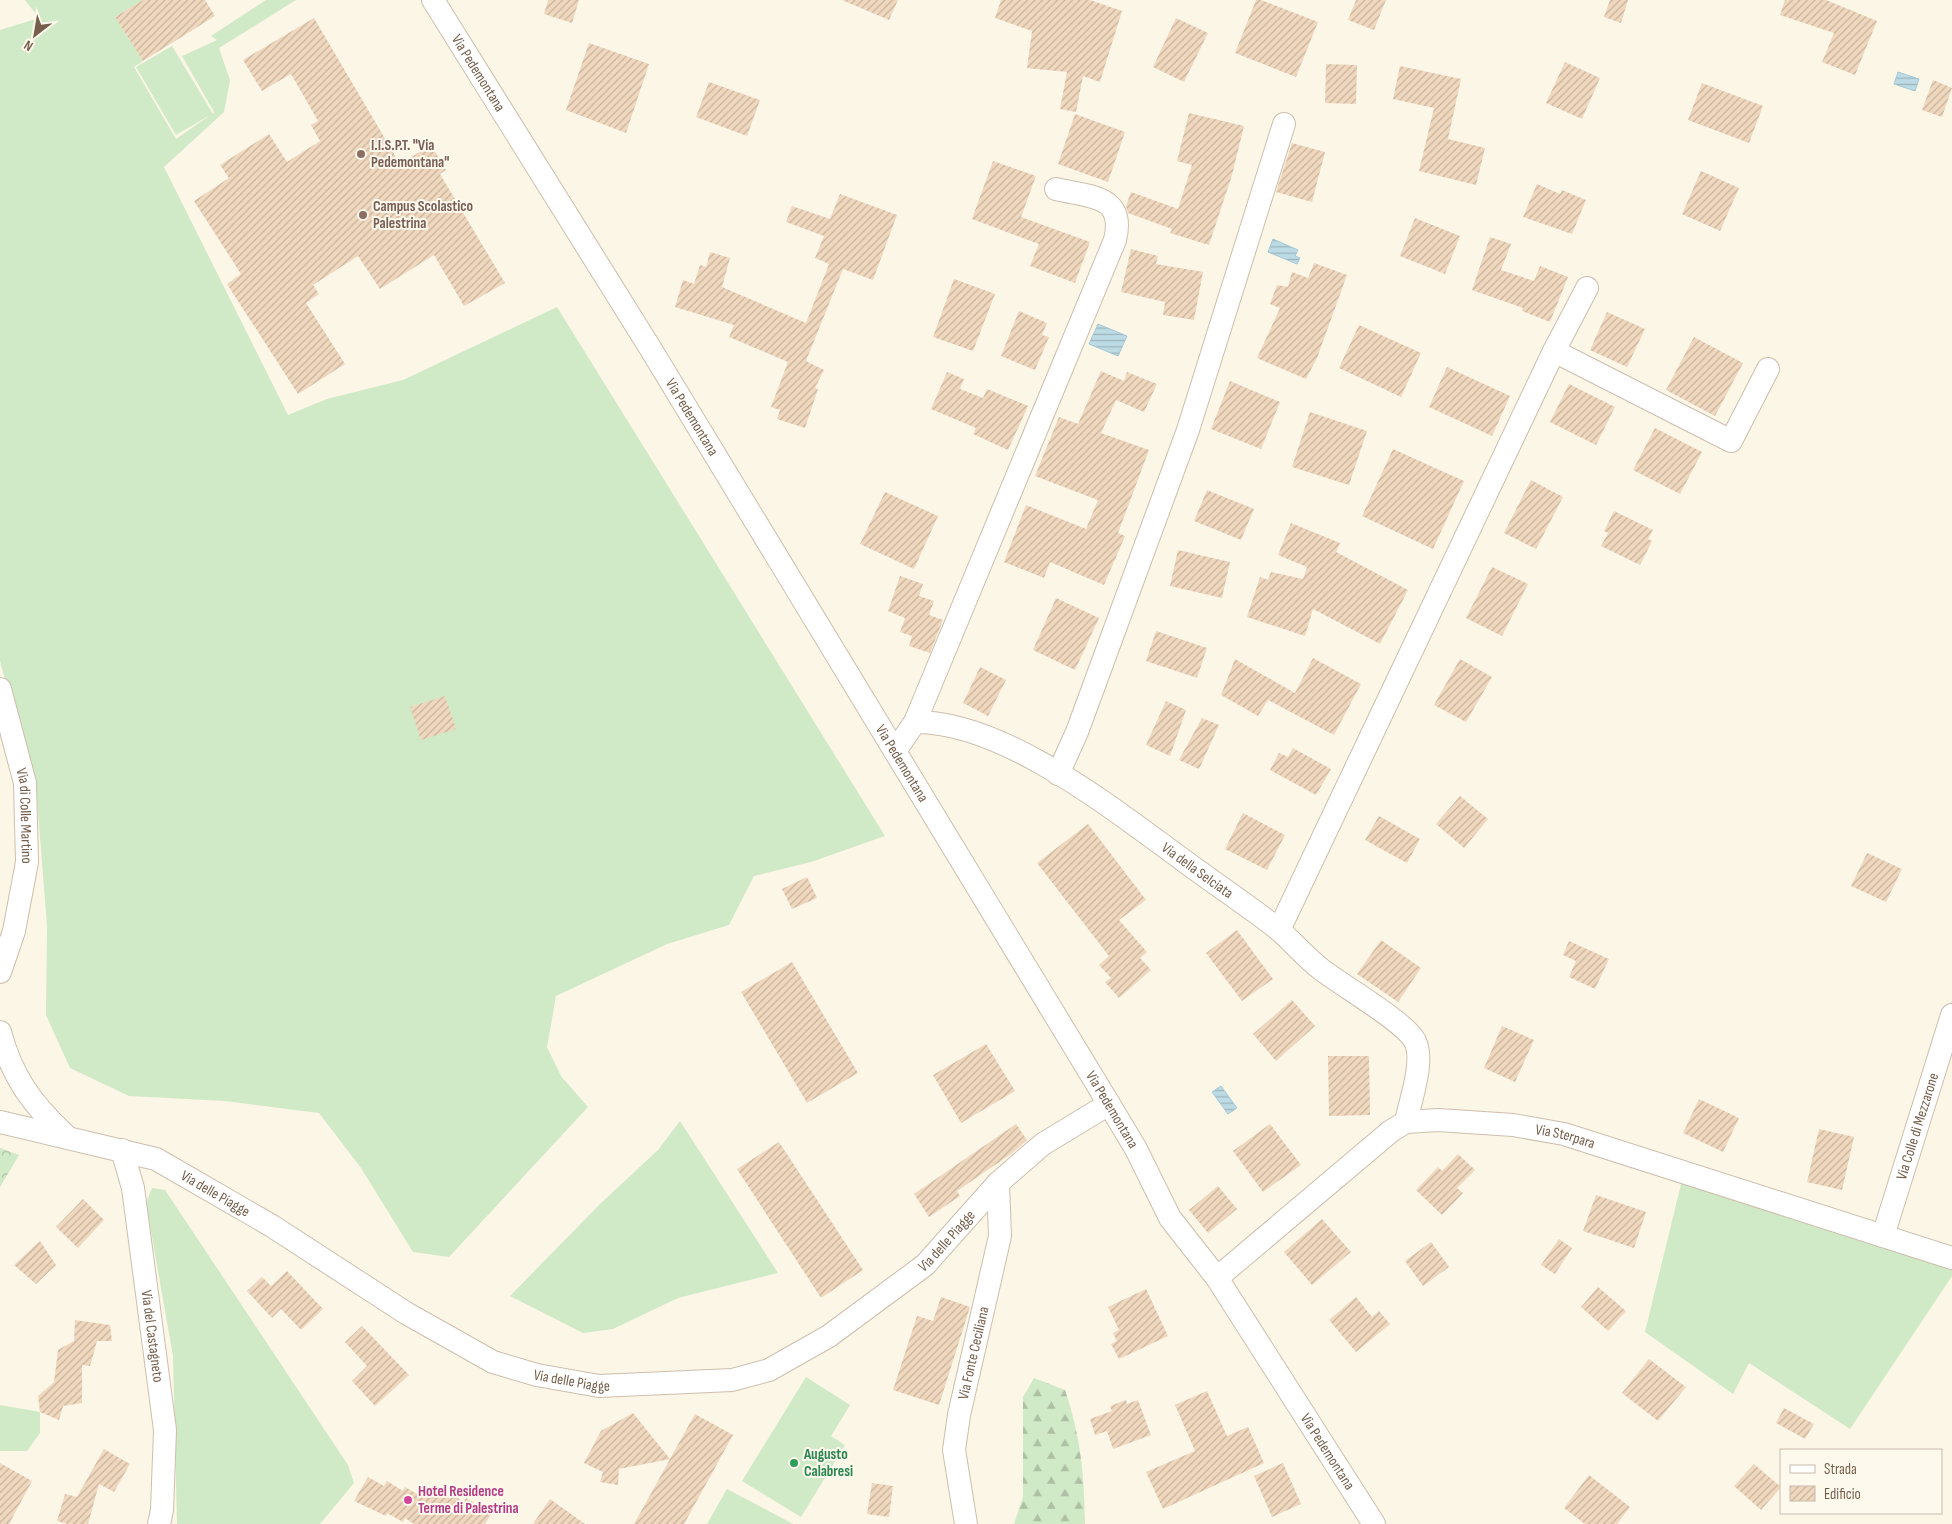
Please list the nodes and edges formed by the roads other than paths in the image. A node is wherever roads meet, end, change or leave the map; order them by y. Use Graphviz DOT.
graph roads {
  1 [pos="433,0"];
  2 [pos="1284,124"];
  3 [pos="1056,189"];
  4 [pos="1587,288"];
  5 [pos="1554,351"];
  6 [pos="1768,369"];
  7 [pos="0,689"];
  8 [pos="915,722"];
  9 [pos="895,751"];
  10 [pos="1058,774"];
  11 [pos="1279,930"];
  12 [pos="0,972"];
  13 [pos="1952,1015"];
  14 [pos="0,1032"];
  15 [pos="1109,1104"];
  16 [pos="0,1122"];
  17 [pos="1406,1122"];
  18 [pos="67,1137"];
  19 [pos="122,1150"];
  20 [pos="998,1184"];
  21 [pos="1883,1236"];
  22 [pos="1952,1258"];
  23 [pos="1217,1278"];
  24 [pos="159,1524"];
  25 [pos="966,1524"];
  26 [pos="1374,1524"];
  1 -- 9 [label="street, Via Pedemontana"];
  2 -- 10 [label="street"];
  3 -- 8 [label="street"];
  4 -- 5 [label="street"];
  5 -- 6 [label="street"];
  5 -- 11 [label="street"];
  7 -- 12 [label="street, Via di Colle Martino"];
  8 -- 9 [label="street"];
  8 -- 10 [label="street, Via della Selciata"];
  9 -- 15 [label="street, Via Pedemontana"];
  10 -- 11 [label="street, Via della Selciata"];
  11 -- 17 [label="street, Via della Selciata"];
  13 -- 21 [label="street, Via Colle di Mezzarone"];
  14 -- 18 [label="street"];
  15 -- 20 [label="street, Via delle Piagge"];
  15 -- 23 [label="street, Via Pedemontana"];
  16 -- 18 [label="street, Via delle Piagge"];
  17 -- 21 [label="street, Via Sterpara"];
  17 -- 23 [label="street, Via Sterpara"];
  18 -- 19 [label="street, Via delle Piagge"];
  19 -- 20 [label="street, Via delle Piagge"];
  19 -- 24 [label="street, Via del Castagneto"];
  20 -- 25 [label="street, Via Fonte Ceciliana"];
  21 -- 22 [label="street, Via Sterpara"];
  23 -- 26 [label="street, Via Pedemontana"];
}
